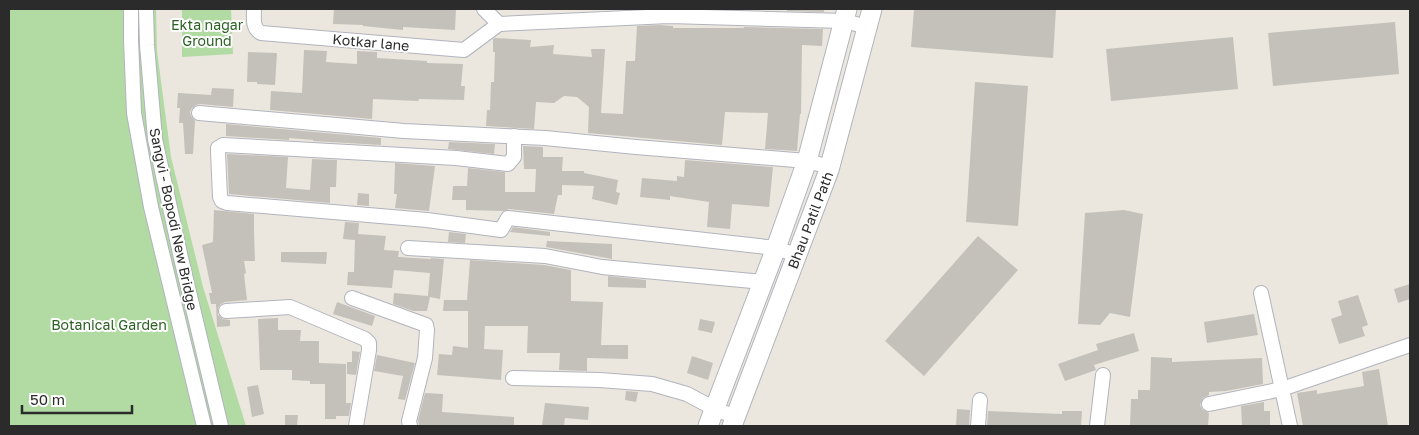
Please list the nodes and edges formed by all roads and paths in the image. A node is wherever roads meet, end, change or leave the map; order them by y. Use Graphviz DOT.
graph roads {
  1 [pos="131,9"];
  2 [pos="146,9"];
  3 [pos="254,9"];
  4 [pos="484,9"];
  5 [pos="845,15"];
  6 [pos="870,18"];
  7 [pos="499,24"];
  8 [pos="199,113"];
  9 [pos="514,136"];
  10 [pos="807,161"];
  11 [pos="830,167"];
  12 [pos="408,248"];
  13 [pos="776,248"];
  14 [pos="796,255"];
  15 [pos="764,282"];
  16 [pos="1261,293"];
  17 [pos="352,298"];
  18 [pos="226,311"];
  19 [pos="752,312"];
  20 [pos="772,320"];
  21 [pos="1410,345"];
  22 [pos="1103,375"];
  23 [pos="513,378"];
  24 [pos="1282,389"];
  25 [pos="980,400"];
  26 [pos="1209,404"];
  27 [pos="715,409"];
  28 [pos="734,422"];
  29 [pos="204,426"];
  30 [pos="220,426"];
  31 [pos="356,426"];
  32 [pos="410,426"];
  33 [pos="708,426"];
  34 [pos="978,426"];
  35 [pos="1098,426"];
  36 [pos="1290,426"];
  1 -- 29 [label="street, Sangvi - Bopodi New Bridge"];
  2 -- 30 [label="street, Sangvi - Bopodi New Bridge"];
  3 -- 7 [label="street, Kotkar lane"];
  4 -- 7 [label="street"];
  5 -- 6 [label="street"];
  5 -- 7 [label="street"];
  5 -- 10 [label="main road, Bhau Patil Path"];
  6 -- 11 [label="main road, Bhau Patil Path"];
  8 -- 9 [label="street"];
  9 -- 10 [label="street"];
  9 -- 13 [label="street"];
  10 -- 11 [label="street"];
  10 -- 13 [label="main road, Bhau Patil Path"];
  11 -- 14 [label="main road, Bhau Patil Path"];
  12 -- 15 [label="street"];
  13 -- 14 [label="street"];
  13 -- 15 [label="main road, Bhau Patil Path"];
  14 -- 20 [label="main road, Bhau Patil Path"];
  15 -- 19 [label="main road, Bhau Patil Path"];
  16 -- 24 [label="street"];
  17 -- 32 [label="street"];
  18 -- 31 [label="street"];
  19 -- 20 [label="main road"];
  19 -- 27 [label="main road, Bhau Patil Path"];
  20 -- 28 [label="main road, Bhau Patil Path"];
  21 -- 24 [label="street"];
  22 -- 35 [label="street"];
  23 -- 27 [label="street"];
  24 -- 26 [label="street"];
  24 -- 36 [label="street"];
  25 -- 34 [label="street"];
  27 -- 28 [label="street"];
  27 -- 33 [label="main road, Bhau Patil Path"];
}
